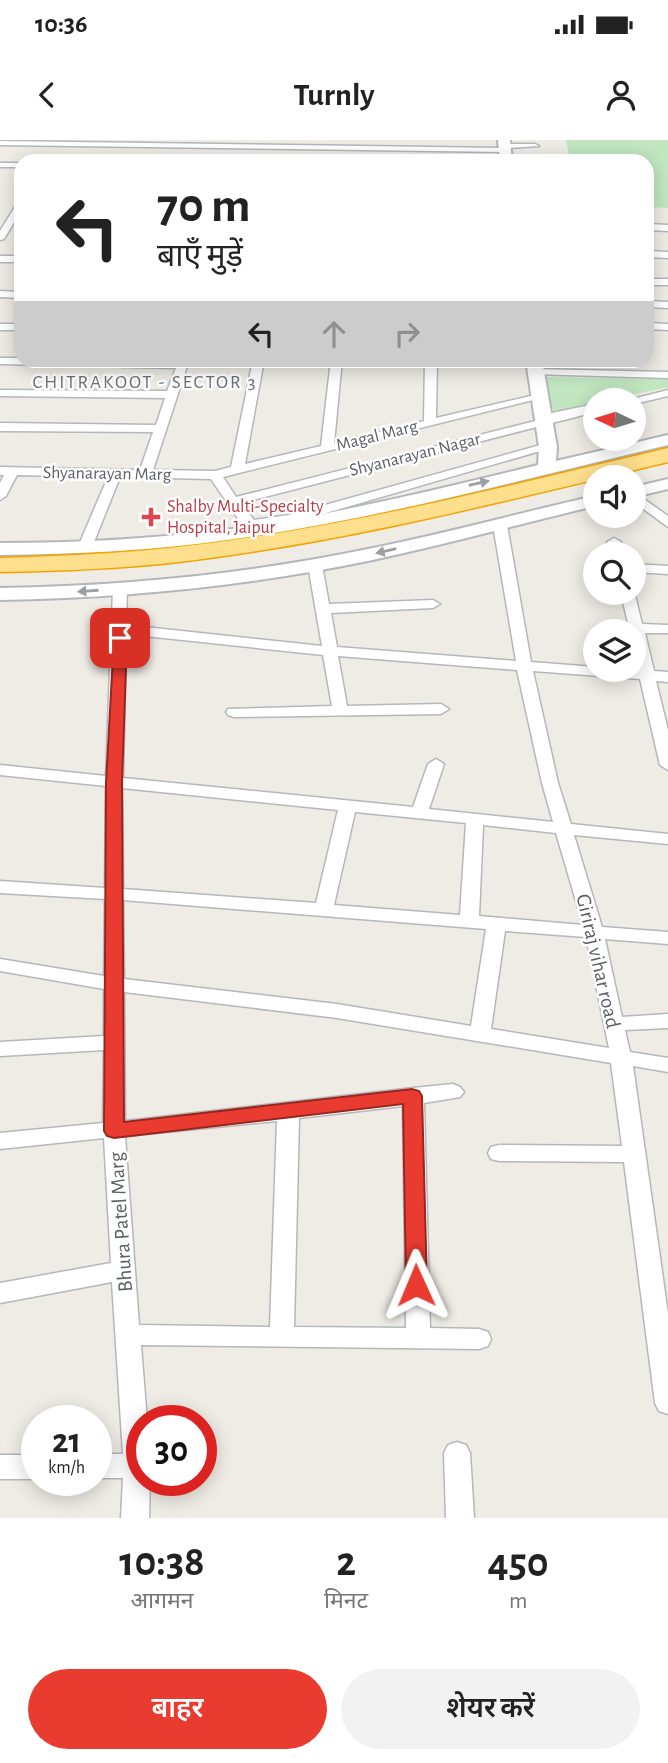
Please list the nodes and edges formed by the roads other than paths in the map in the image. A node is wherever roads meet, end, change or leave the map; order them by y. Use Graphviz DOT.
graph roads {
  1 [pos="5,142"];
  2 [pos="428,145"];
  3 [pos="536,146"];
  4 [pos="505,149"];
  5 [pos="0,153"];
  6 [pos="14,218"];
  7 [pos="4,237"];
  8 [pos="40,368"];
  9 [pos="158,368"];
  10 [pos="181,368"];
  11 [pos="257,368"];
  12 [pos="336,368"];
  13 [pos="431,368"];
  14 [pos="534,368"];
  15 [pos="558,368"];
  16 [pos="641,368"];
  17 [pos="643,375"];
  18 [pos="668,375"];
  19 [pos="102,379"];
  20 [pos="0,393"];
  21 [pos="668,393"];
  22 [pos="172,395"];
  23 [pos="539,397"];
  24 [pos="646,398"];
  25 [pos="583,410"];
  26 [pos="430,422"];
  27 [pos="543,423"];
  28 [pos="0,427"];
  29 [pos="161,429"];
  30 [pos="668,440"];
  31 [pos="548,447"];
  32 [pos="327,449"];
  33 [pos="668,455"];
  34 [pos="547,468"];
  35 [pos="668,470"];
  36 [pos="237,471"];
  37 [pos="6,472"];
  38 [pos="115,474"];
  39 [pos="145,474"];
  40 [pos="215,475"];
  41 [pos="646,475"];
  42 [pos="668,484"];
  43 [pos="583,490"];
  44 [pos="646,490"];
  45 [pos="0,496"];
  46 [pos="235,502"];
  47 [pos="583,504"];
  48 [pos="646,504"];
  49 [pos="668,523"];
  50 [pos="499,524"];
  51 [pos="254,528"];
  52 [pos="85,547"];
  53 [pos="0,549"];
  54 [pos="0,565"];
  55 [pos="314,565"];
  56 [pos="646,569"];
  57 [pos="668,570"];
  58 [pos="0,578"];
  59 [pos="120,589"];
  60 [pos="0,594"];
  61 [pos="433,604"];
  62 [pos="322,609"];
  63 [pos="646,628"];
  64 [pos="121,629"];
  65 [pos="668,629"];
  66 [pos="330,651"];
  67 [pos="524,665"];
  68 [pos="646,667"];
  69 [pos="648,676"];
  70 [pos="668,677"];
  71 [pos="340,709"];
  72 [pos="441,709"];
  73 [pos="234,712"];
  74 [pos="436,764"];
  75 [pos="668,765"];
  76 [pos="0,770"];
  77 [pos="114,783"];
  78 [pos="348,806"];
  79 [pos="419,814"];
  80 [pos="475,819"];
  81 [pos="564,828"];
  82 [pos="668,839"];
  83 [pos="0,887"];
  84 [pos="114,893"];
  85 [pos="324,909"];
  86 [pos="469,922"];
  87 [pos="496,924"];
  88 [pos="594,932"];
  89 [pos="668,938"];
  90 [pos="0,965"];
  91 [pos="114,984"];
  92 [pos="668,1021"];
  93 [pos="613,1024"];
  94 [pos="480,1034"];
  95 [pos="115,1042"];
  96 [pos="0,1049"];
  97 [pos="621,1057"];
  98 [pos="668,1065"];
  99 [pos="453,1092"];
  100 [pos="412,1096"];
  101 [pos="288,1112"];
  102 [pos="114,1131"];
  103 [pos="0,1141"];
  104 [pos="499,1153"];
  105 [pos="635,1154"];
  106 [pos="124,1270"];
  107 [pos="0,1293"];
  108 [pos="130,1335"];
  109 [pos="282,1336"];
  110 [pos="418,1339"];
  111 [pos="479,1339"];
  112 [pos="668,1403"];
  113 [pos="134,1405"];
  114 [pos="457,1453"];
  115 [pos="0,1467"];
  116 [pos="21,1467"];
  117 [pos="136,1496"];
  118 [pos="135,1518"];
  119 [pos="460,1518"];
  1 -- 2 [label="street"];
  1 -- 5 [label="street"];
  2 -- 4 [label="street"];
  3 -- 4 [label="street"];
  6 -- 7 [label="street"];
  8 -- 19 [label="street"];
  9 -- 19 [label="street"];
  10 -- 22 [label="street"];
  11 -- 36 [label="street"];
  12 -- 32 [label="street"];
  13 -- 26 [label="street"];
  14 -- 23 [label="street"];
  15 -- 17 [label="street"];
  16 -- 17 [label="street"];
  17 -- 18 [label="street"];
  19 -- 20 [label="street"];
  19 -- 22 [label="street"];
  21 -- 24 [label="street"];
  22 -- 29 [label="street"];
  23 -- 26 [label="street, Magal Marg"];
  23 -- 27 [label="street"];
  25 -- 27 [label="street, Shyanarayan Nagar"];
  26 -- 32 [label="street, Magal Marg"];
  27 -- 31 [label="street"];
  27 -- 46 [label="street, Shyanarayan Nagar"];
  28 -- 29 [label="street"];
  29 -- 39 [label="street"];
  30 -- 34 [label="street"];
  31 -- 34 [label="street"];
  31 -- 51 [label="street"];
  32 -- 36 [label="street, Magal Marg"];
  33 -- 54 [label="highway"];
  51 -- 34 [label="street, one-way"];
  35 -- 41 [label="highway"];
  36 -- 40 [label="street, Magal Marg"];
  37 -- 38 [label="street, Shyanarayan Marg"];
  37 -- 45 [label="street"];
  38 -- 39 [label="street, Shyanarayan Marg"];
  38 -- 52 [label="street"];
  39 -- 40 [label="street, Shyanarayan Marg"];
  40 -- 46 [label="street"];
  42 -- 44 [label="street"];
  43 -- 58 [label="highway"];
  46 -- 51 [label="street"];
  47 -- 50 [label="street"];
  48 -- 49 [label="street"];
  50 -- 55 [label="street, one-way"];
  50 -- 67 [label="street, Giriraj vihar road"];
  51 -- 52 [label="street"];
  52 -- 53 [label="street"];
  55 -- 59 [label="street"];
  55 -- 62 [label="street"];
  56 -- 57 [label="street"];
  59 -- 60 [label="street, one-way"];
  59 -- 64 [label="street, Bhura Patel Marg"];
  61 -- 62 [label="street"];
  62 -- 66 [label="street"];
  63 -- 65 [label="street"];
  64 -- 66 [label="street"];
  64 -- 77 [label="street, Bhura Patel Marg"];
  66 -- 67 [label="street"];
  66 -- 71 [label="street"];
  67 -- 69 [label="street"];
  67 -- 81 [label="street, Giriraj vihar road"];
  68 -- 69 [label="street"];
  69 -- 70 [label="street"];
  69 -- 75 [label="street"];
  71 -- 72 [label="street"];
  71 -- 73 [label="street"];
  74 -- 79 [label="street"];
  76 -- 77 [label="street"];
  77 -- 78 [label="street"];
  77 -- 84 [label="street, Bhura Patel Marg"];
  78 -- 79 [label="street"];
  78 -- 85 [label="street"];
  79 -- 80 [label="street"];
  80 -- 81 [label="street"];
  80 -- 86 [label="street"];
  81 -- 82 [label="street"];
  81 -- 88 [label="street, Giriraj vihar road"];
  83 -- 84 [label="street"];
  84 -- 85 [label="street"];
  84 -- 91 [label="street, Bhura Patel Marg"];
  85 -- 86 [label="street"];
  86 -- 87 [label="street"];
  87 -- 88 [label="street"];
  87 -- 94 [label="street"];
  88 -- 89 [label="street"];
  88 -- 93 [label="street, Giriraj vihar road"];
  90 -- 91 [label="street"];
  91 -- 94 [label="street"];
  91 -- 95 [label="street, Bhura Patel Marg"];
  92 -- 93 [label="street"];
  93 -- 97 [label="street, Giriraj vihar road"];
  94 -- 97 [label="street"];
  95 -- 96 [label="street"];
  95 -- 102 [label="street, Bhura Patel Marg"];
  97 -- 98 [label="street"];
  97 -- 105 [label="street, Giriraj vihar road"];
  99 -- 100 [label="street"];
  100 -- 101 [label="street"];
  100 -- 110 [label="street"];
  101 -- 102 [label="street"];
  101 -- 109 [label="street"];
  102 -- 103 [label="street"];
  102 -- 106 [label="street, Bhura Patel Marg"];
  104 -- 105 [label="street"];
  105 -- 112 [label="street, Giriraj vihar road"];
  106 -- 107 [label="street"];
  106 -- 108 [label="street, Bhura Patel Marg"];
  108 -- 109 [label="street"];
  108 -- 113 [label="street, Bhura Patel Marg"];
  109 -- 110 [label="street"];
  110 -- 111 [label="street"];
  114 -- 119 [label="street"];
  115 -- 116 [label="street"];
  117 -- 118 [label="street, Bhura Patel Marg"];
}
